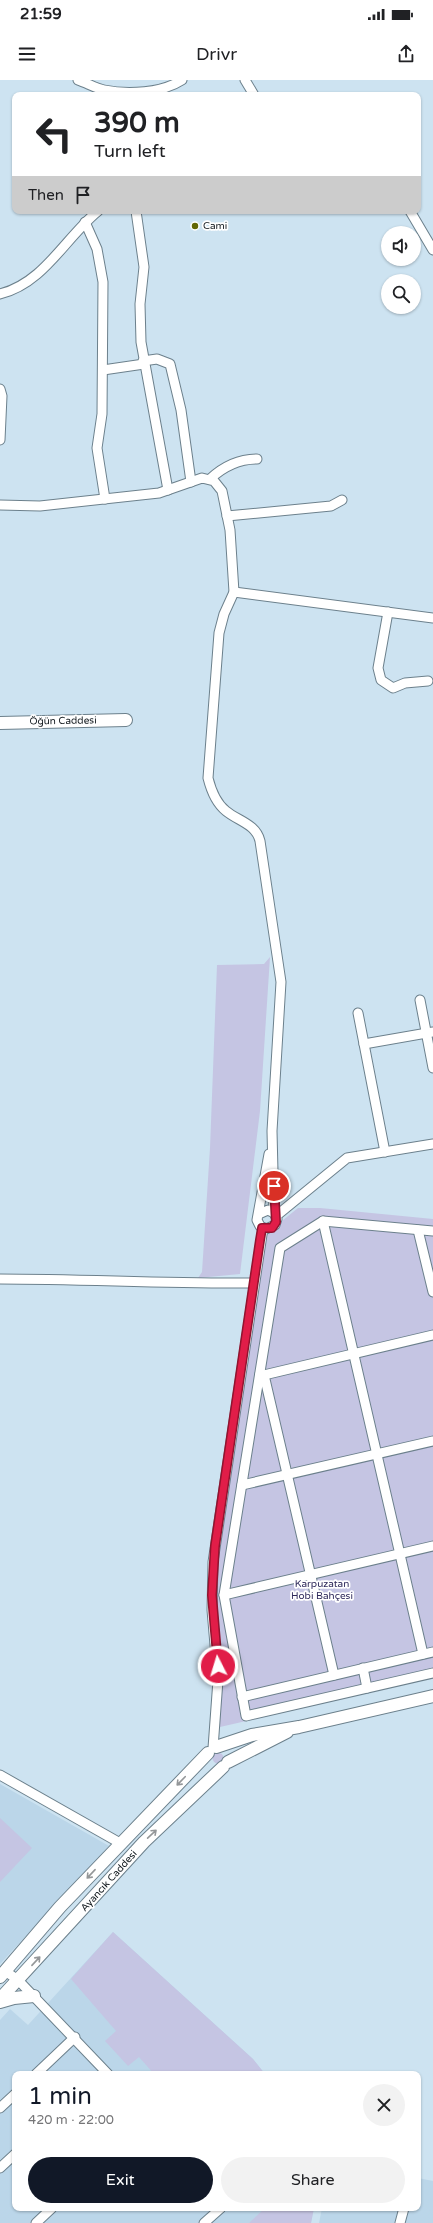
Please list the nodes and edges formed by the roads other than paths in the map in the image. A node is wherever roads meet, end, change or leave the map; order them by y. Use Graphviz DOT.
graph roads {
  1 [pos="78,80"];
  2 [pos="182,80"];
  3 [pos="245,80"];
  4 [pos="252,92"];
  5 [pos="94,214"];
  6 [pos="136,214"];
  7 [pos="412,214"];
  8 [pos="85,222"];
  9 [pos="433,250"];
  10 [pos="0,294"];
  11 [pos="143,362"];
  12 [pos="103,370"];
  13 [pos="0,389"];
  14 [pos="0,440"];
  15 [pos="257,459"];
  16 [pos="210,479"];
  17 [pos="191,482"];
  18 [pos="168,490"];
  19 [pos="105,499"];
  20 [pos="342,500"];
  21 [pos="0,505"];
  22 [pos="227,516"];
  23 [pos="234,592"];
  24 [pos="388,612"];
  25 [pos="433,618"];
  26 [pos="428,681"];
  27 [pos="126,720"];
  28 [pos="0,723"];
  29 [pos="420,1000"];
  30 [pos="358,1013"];
  31 [pos="430,1033"];
  32 [pos="364,1044"];
  33 [pos="433,1068"];
  34 [pos="272,1131"];
  35 [pos="433,1144"];
  36 [pos="385,1152"];
  37 [pos="260,1214"];
  38 [pos="275,1214"];
  39 [pos="323,1221"];
  40 [pos="262,1228"];
  41 [pos="418,1230"];
  42 [pos="433,1231"];
  43 [pos="0,1279"];
  44 [pos="254,1282"];
  45 [pos="433,1292"];
  46 [pos="433,1335"];
  47 [pos="353,1354"];
  48 [pos="262,1374"];
  49 [pos="433,1441"];
  50 [pos="376,1454"];
  51 [pos="288,1475"];
  52 [pos="242,1485"];
  53 [pos="433,1546"];
  54 [pos="400,1554"];
  55 [pos="311,1575"];
  56 [pos="224,1595"];
  57 [pos="433,1652"];
  58 [pos="423,1654"];
  59 [pos="363,1668"];
  60 [pos="433,1673"];
  61 [pos="334,1675"];
  62 [pos="367,1688"];
  63 [pos="433,1696"];
  64 [pos="242,1697"];
  65 [pos="299,1727"];
  66 [pos="212,1749"];
  67 [pos="225,1765"];
  68 [pos="0,1775"];
  69 [pos="120,1843"];
  70 [pos="2,1974"];
  71 [pos="18,1980"];
  72 [pos="34,1996"];
  73 [pos="0,2000"];
  74 [pos="74,2037"];
  75 [pos="39,2071"];
  76 [pos="105,2071"];
  77 [pos="12,2097"];
  78 [pos="0,2108"];
  79 [pos="12,2157"];
  80 [pos="0,2168"];
  81 [pos="49,2211"];
  82 [pos="218,2211"];
  83 [pos="403,2211"];
  84 [pos="36,2223"];
  85 [pos="204,2223"];
  86 [pos="400,2223"];
  1 -- 2 [label="street"];
  3 -- 4 [label="street"];
  5 -- 8 [label="street"];
  6 -- 11 [label="street"];
  7 -- 9 [label="street"];
  8 -- 10 [label="street"];
  8 -- 12 [label="street"];
  11 -- 12 [label="street"];
  11 -- 17 [label="street"];
  11 -- 18 [label="street"];
  12 -- 19 [label="street"];
  13 -- 14 [label="street"];
  15 -- 16 [label="street"];
  16 -- 17 [label="street"];
  16 -- 22 [label="street"];
  17 -- 18 [label="street"];
  18 -- 19 [label="street"];
  19 -- 21 [label="street"];
  20 -- 22 [label="street"];
  22 -- 23 [label="street"];
  23 -- 24 [label="street"];
  23 -- 34 [label="street"];
  24 -- 25 [label="street"];
  24 -- 26 [label="street"];
  27 -- 28 [label="street, Öğün Caddesi"];
  29 -- 31 [label="street"];
  30 -- 32 [label="street"];
  31 -- 32 [label="street"];
  31 -- 33 [label="street"];
  32 -- 36 [label="street"];
  34 -- 37 [label="street"];
  34 -- 38 [label="street"];
  35 -- 36 [label="street"];
  36 -- 38 [label="street"];
  37 -- 38 [label="street"];
  37 -- 40 [label="street"];
  38 -- 40 [label="street"];
  39 -- 41 [label="street"];
  39 -- 47 [label="street"];
  39 -- 48 [label="street"];
  40 -- 44 [label="street"];
  41 -- 42 [label="street"];
  41 -- 45 [label="street"];
  43 -- 44 [label="street"];
  44 -- 66 [label="street"];
  46 -- 47 [label="street"];
  47 -- 48 [label="street"];
  47 -- 50 [label="street"];
  48 -- 51 [label="street"];
  48 -- 52 [label="street"];
  49 -- 50 [label="street"];
  50 -- 51 [label="street"];
  50 -- 54 [label="street"];
  51 -- 52 [label="street"];
  51 -- 55 [label="street"];
  52 -- 56 [label="street"];
  53 -- 54 [label="street"];
  54 -- 55 [label="street"];
  54 -- 58 [label="street"];
  55 -- 56 [label="street"];
  55 -- 61 [label="street"];
  56 -- 64 [label="street"];
  57 -- 58 [label="street"];
  58 -- 59 [label="street"];
  59 -- 61 [label="street"];
  59 -- 62 [label="street"];
  60 -- 62 [label="street"];
  61 -- 64 [label="street"];
  62 -- 64 [label="street"];
  63 -- 65 [label="street, Ayancık Caddesi"];
  65 -- 66 [label="street, Ayancık Caddesi"];
  65 -- 67 [label="street, Ayancık Caddesi"];
  66 -- 67 [label="street"];
  66 -- 67 [label="street"];
  66 -- 69 [label="street, Ayancık Caddesi, one-way"];
  71 -- 67 [label="street, Ayancık Caddesi, one-way"];
  68 -- 69 [label="street"];
  69 -- 70 [label="street, Ayancık Caddesi, one-way"];
  70 -- 71 [label="street"];
  71 -- 72 [label="street"];
  71 -- 73 [label="street, Ayancık Caddesi"];
  72 -- 73 [label="street"];
  72 -- 74 [label="street"];
  74 -- 75 [label="street"];
  74 -- 76 [label="street"];
  77 -- 78 [label="street"];
  79 -- 80 [label="street"];
  81 -- 84 [label="street"];
  82 -- 85 [label="street"];
  83 -- 86 [label="street"];
}
